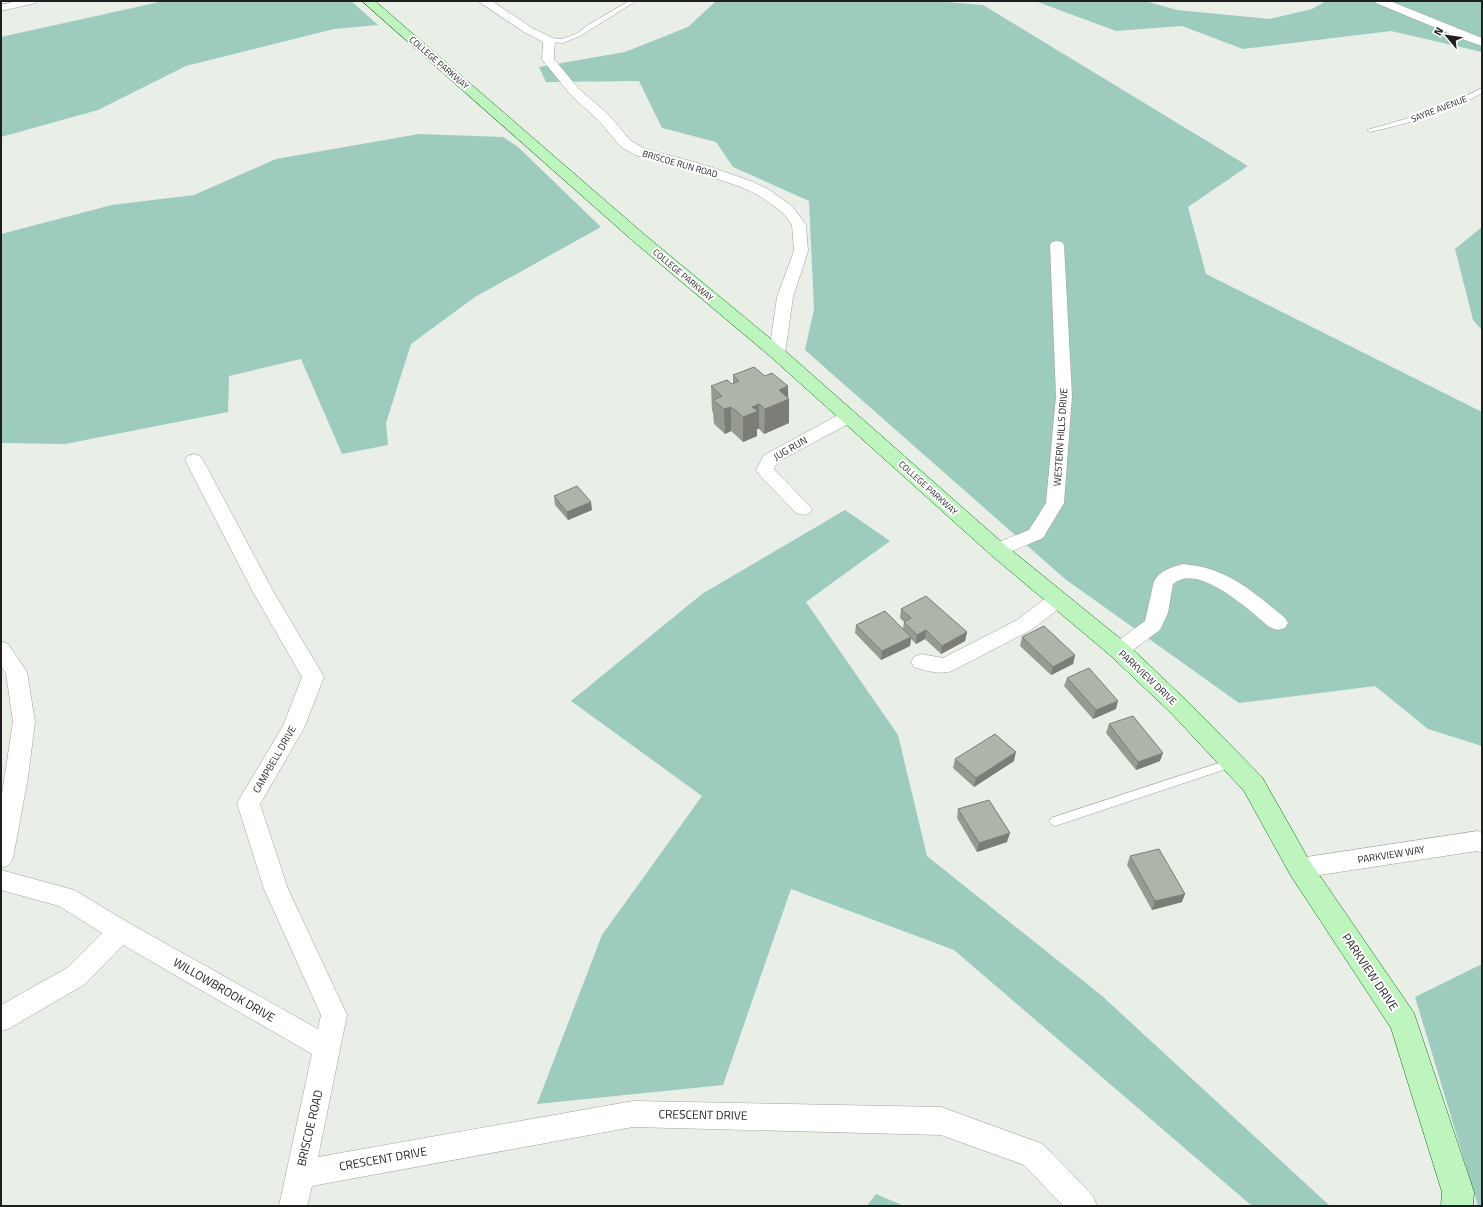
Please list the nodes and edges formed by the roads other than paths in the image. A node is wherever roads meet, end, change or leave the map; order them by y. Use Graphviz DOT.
graph roads {
  1 [pos="32,1"];
  2 [pos="368,1"];
  3 [pos="484,1"];
  4 [pos="633,1"];
  5 [pos="1380,1"];
  6 [pos="1,8"];
  7 [pos="549,40"];
  8 [pos="1482,42"];
  9 [pos="1482,90"];
  10 [pos="1370,130"];
  11 [pos="1057,245"];
  12 [pos="777,353"];
  13 [pos="848,417"];
  14 [pos="194,460"];
  15 [pos="804,509"];
  16 [pos="998,550"];
  17 [pos="1057,600"];
  18 [pos="1278,623"];
  19 [pos="1,649"];
  20 [pos="1119,650"];
  21 [pos="921,662"];
  22 [pos="1231,763"];
  23 [pos="1055,821"];
  24 [pos="1482,843"];
  25 [pos="1,858"];
  26 [pos="1300,868"];
  27 [pos="1,880"];
  28 [pos="120,931"];
  29 [pos="1,1019"];
  30 [pos="328,1049"];
  31 [pos="300,1174"];
  32 [pos="293,1206"];
  33 [pos="1083,1206"];
  34 [pos="1457,1206"];
  1 -- 6 [label="street"];
  2 -- 12 [label="street, COLLEGE PARKWAY"];
  3 -- 7 [label="street"];
  4 -- 7 [label="lane"];
  5 -- 8 [label="street"];
  7 -- 12 [label="street, BRISCOE RUN ROAD"];
  9 -- 10 [label="lane, SAYRE AVENUE"];
  11 -- 16 [label="street, WESTERN HILLS DRIVE"];
  12 -- 13 [label="street, COLLEGE PARKWAY"];
  13 -- 15 [label="street, JUG RUN"];
  13 -- 16 [label="street, COLLEGE PARKWAY"];
  14 -- 30 [label="street, CAMPBELL DRIVE"];
  16 -- 17 [label="street, PARKVIEW DRIVE"];
  17 -- 20 [label="street, PARKVIEW DRIVE"];
  17 -- 21 [label="street"];
  18 -- 20 [label="street"];
  19 -- 25 [label="street"];
  20 -- 22 [label="street, PARKVIEW DRIVE"];
  22 -- 23 [label="lane"];
  22 -- 26 [label="street, PARKVIEW DRIVE"];
  24 -- 26 [label="street, PARKVIEW WAY"];
  26 -- 34 [label="street, PARKVIEW DRIVE"];
  27 -- 28 [label="street, WILLOWBROOK DRIVE"];
  28 -- 29 [label="street"];
  28 -- 30 [label="street, WILLOWBROOK DRIVE"];
  30 -- 31 [label="street, BRISCOE ROAD"];
  31 -- 32 [label="street, BRISCOE ROAD"];
  31 -- 33 [label="street, CRESCENT DRIVE"];
}
